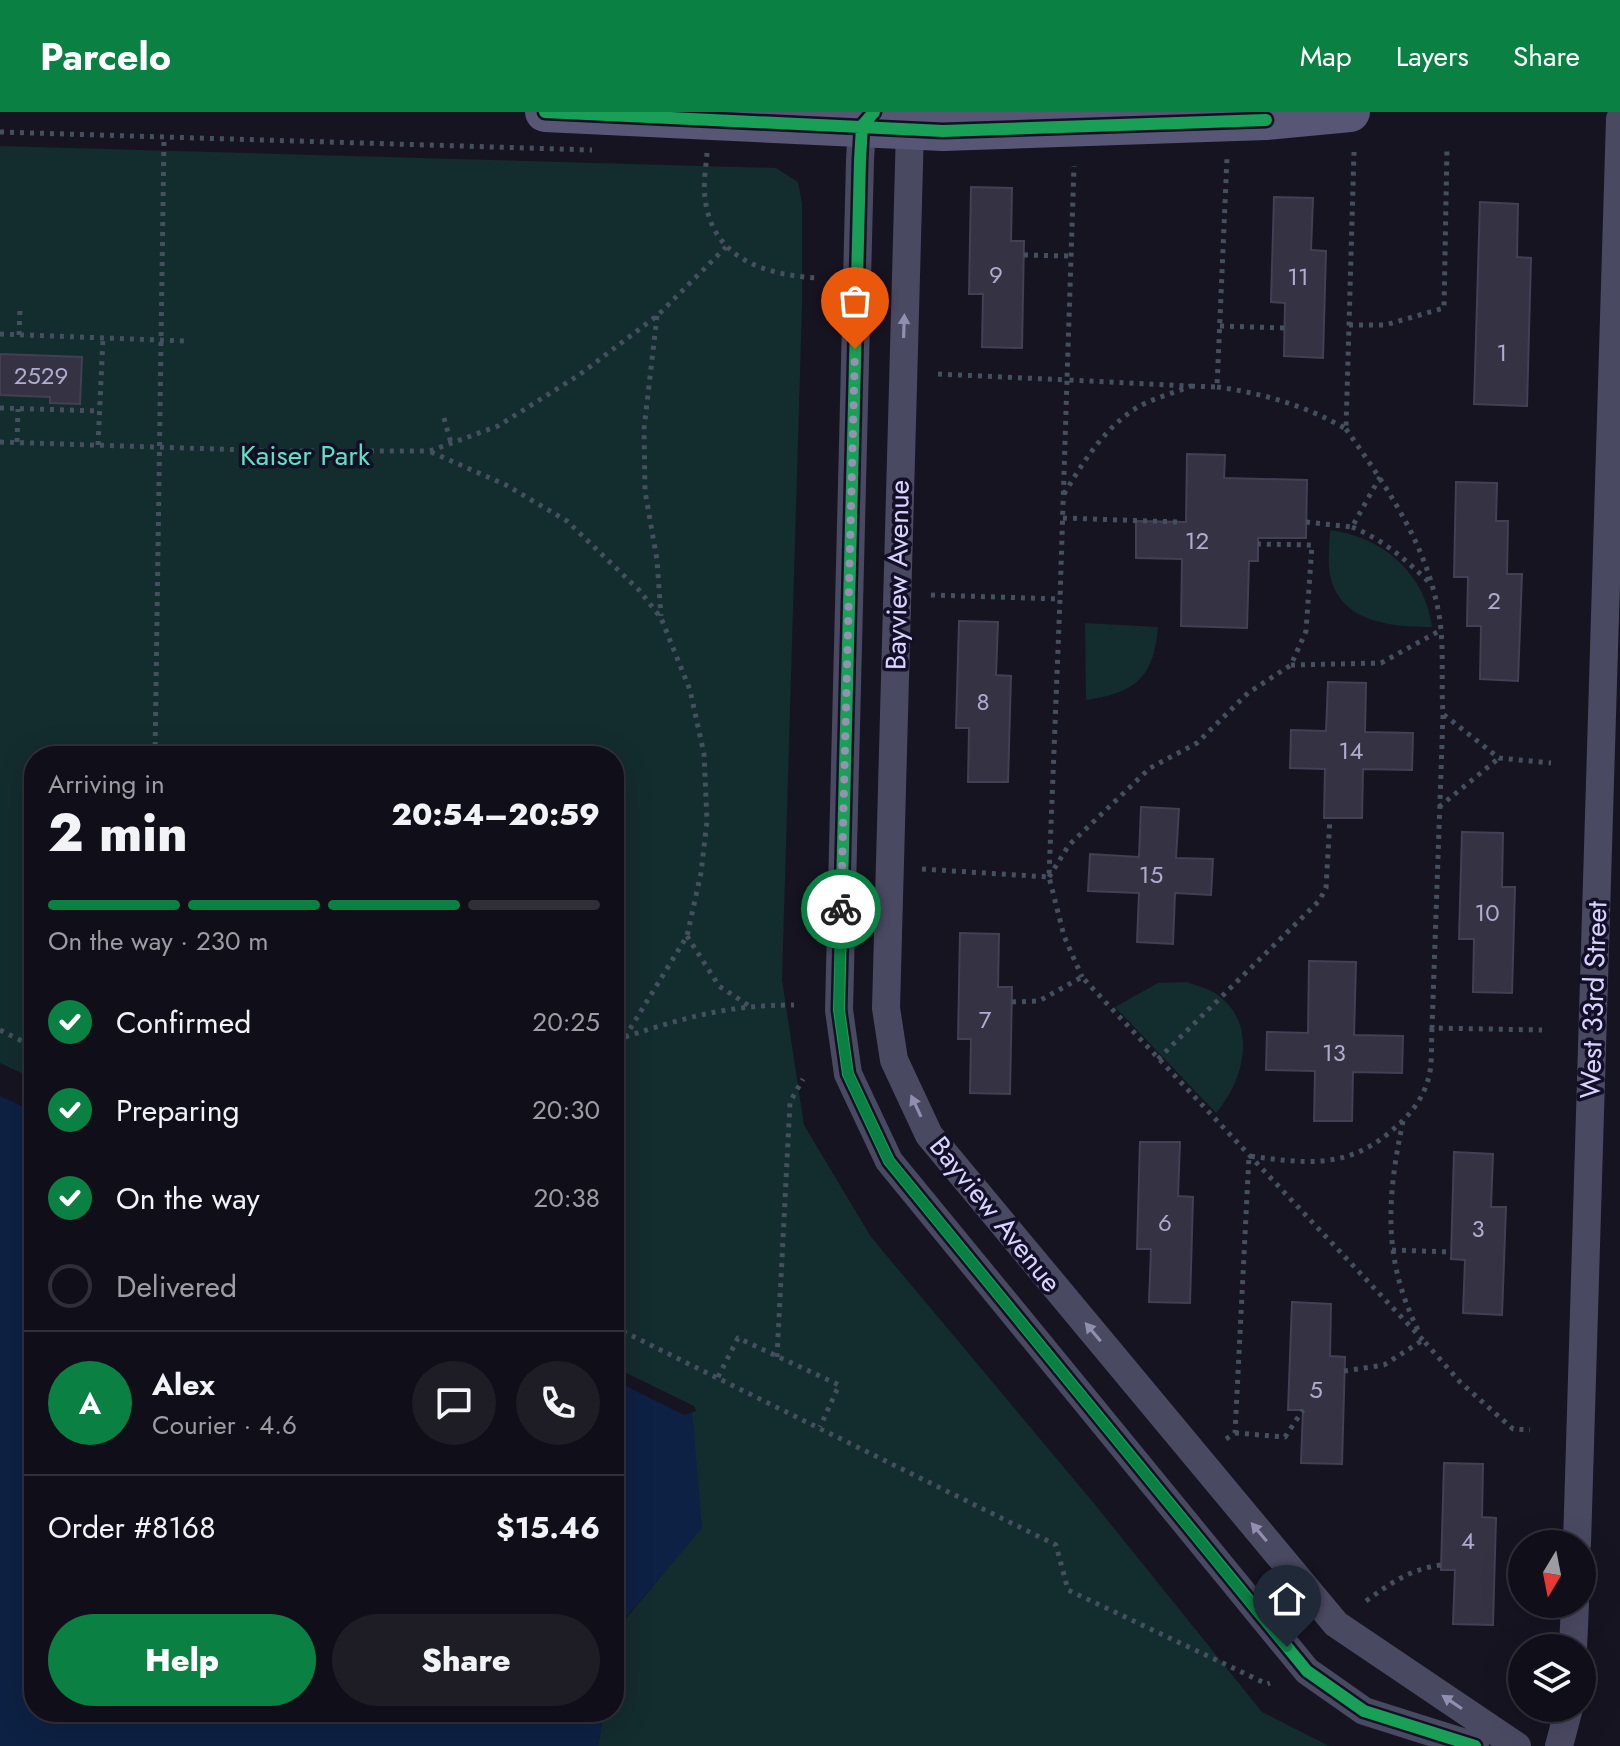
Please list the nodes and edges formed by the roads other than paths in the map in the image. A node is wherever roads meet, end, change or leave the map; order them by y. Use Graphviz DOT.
graph roads {
  1 [pos="545,112"];
  2 [pos="558,112"];
  3 [pos="1350,112"];
  4 [pos="1266,116"];
  5 [pos="868,119"];
  6 [pos="1620,119"];
  7 [pos="908,121"];
  8 [pos="1577,1530"];
  9 [pos="1565,1722"];
  10 [pos="1475,1746"];
  11 [pos="1517,1746"];
  12 [pos="1559,1746"];
  1 -- 2 [label="main road"];
  2 -- 5 [label="main road"];
  3 -- 4 [label="main road"];
  4 -- 7 [label="main road"];
  5 -- 7 [label="main road"];
  5 -- 10 [label="street, Bayview Avenue"];
  6 -- 8 [label="street, West 33rd Street"];
  11 -- 7 [label="street, Bayview Avenue, one-way"];
  9 -- 12 [label="street"];
}
